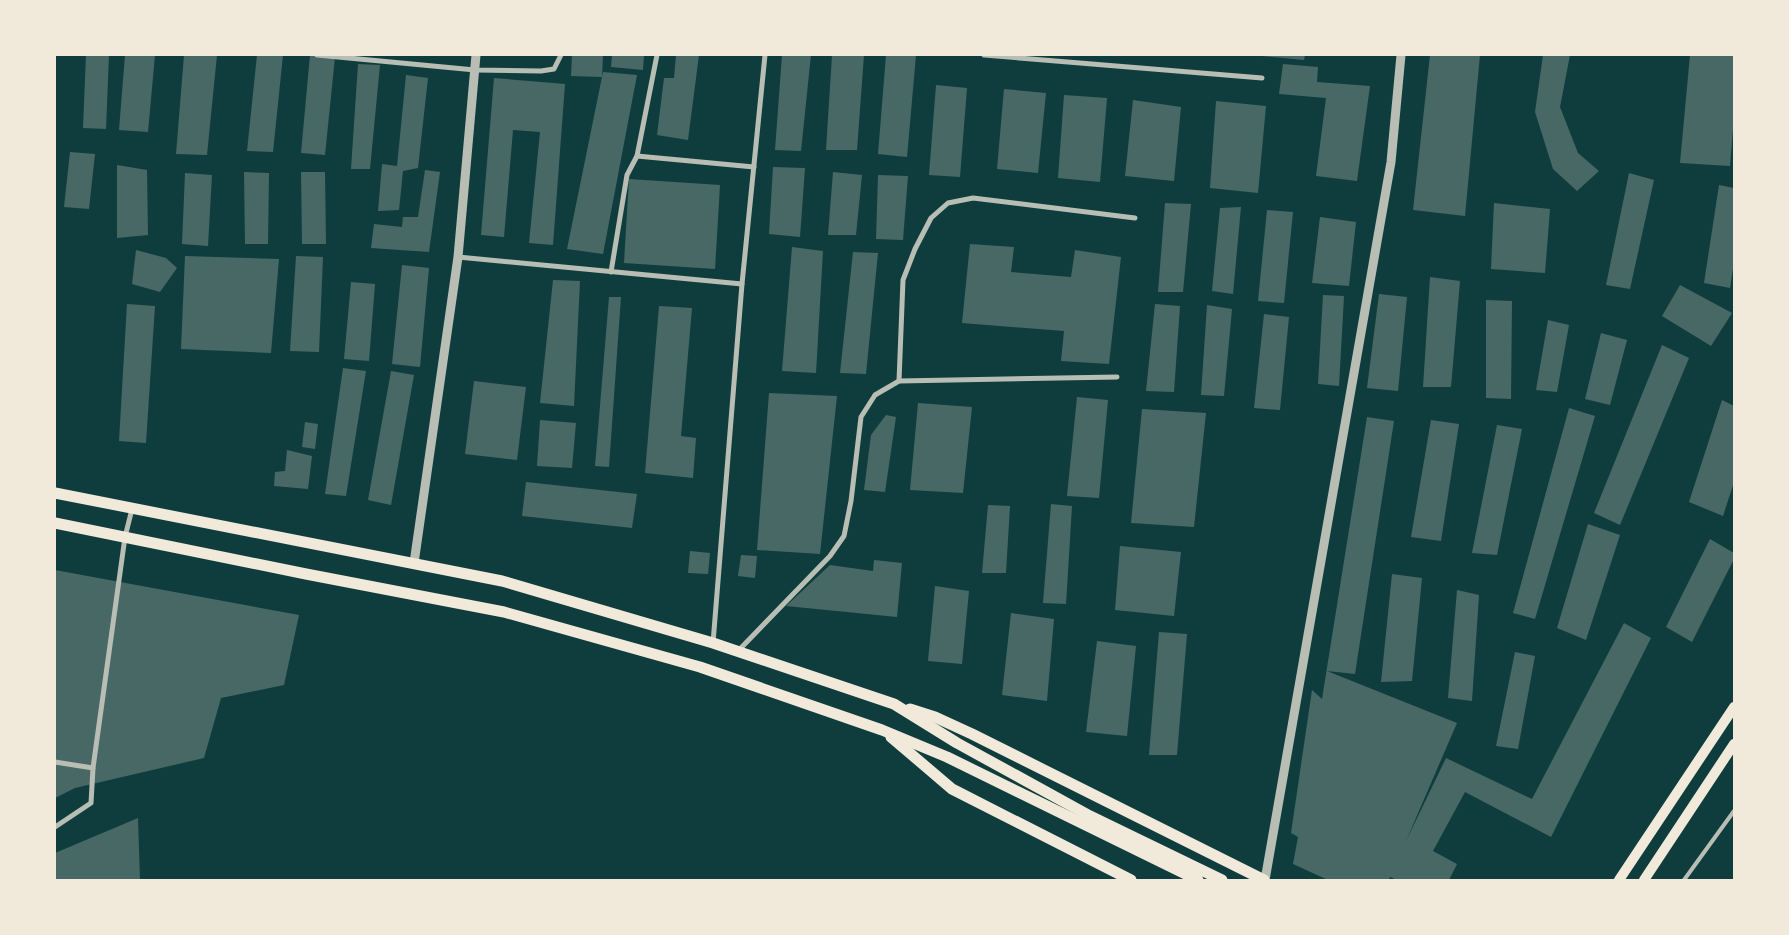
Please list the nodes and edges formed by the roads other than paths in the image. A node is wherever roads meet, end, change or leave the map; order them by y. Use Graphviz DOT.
graph roads {
  1 [pos="317,55"];
  2 [pos="476,55"];
  3 [pos="561,55"];
  4 [pos="657,55"];
  5 [pos="765,55"];
  6 [pos="984,55"];
  7 [pos="1401,55"];
  8 [pos="475,70"];
  9 [pos="1262,78"];
  10 [pos="637,156"];
  11 [pos="754,167"];
  12 [pos="1135,218"];
  13 [pos="458,257"];
  14 [pos="611,272"];
  15 [pos="742,284"];
  16 [pos="1117,377"];
  17 [pos="899,381"];
  18 [pos="55,493"];
  19 [pos="132,509"];
  20 [pos="55,523"];
  21 [pos="125,537"];
  22 [pos="414,563"];
  23 [pos="714,643"];
  24 [pos="737,652"];
  25 [pos="894,704"];
  26 [pos="1734,707"];
  27 [pos="882,730"];
  28 [pos="1734,744"];
  29 [pos="55,762"];
  30 [pos="92,768"];
  31 [pos="1734,812"];
  32 [pos="55,827"];
  33 [pos="1124,878"];
  34 [pos="1198,880"];
  35 [pos="1222,880"];
  36 [pos="1264,880"];
  37 [pos="1619,880"];
  38 [pos="1644,880"];
  39 [pos="1684,880"];
  1 -- 8 [label="street"];
  2 -- 8 [label="street"];
  3 -- 8 [label="street"];
  4 -- 10 [label="street"];
  5 -- 11 [label="street"];
  6 -- 9 [label="street"];
  7 -- 36 [label="street"];
  8 -- 13 [label="street"];
  10 -- 11 [label="street"];
  10 -- 14 [label="street"];
  11 -- 15 [label="street"];
  12 -- 17 [label="street"];
  13 -- 14 [label="street"];
  13 -- 22 [label="street"];
  14 -- 15 [label="street"];
  15 -- 23 [label="street"];
  16 -- 17 [label="street"];
  17 -- 24 [label="street"];
  18 -- 19 [label="main road"];
  19 -- 21 [label="street"];
  19 -- 22 [label="main road"];
  20 -- 21 [label="main road"];
  21 -- 27 [label="main road"];
  21 -- 30 [label="street"];
  22 -- 23 [label="main road"];
  23 -- 24 [label="main road"];
  24 -- 25 [label="main road"];
  25 -- 35 [label="main road"];
  25 -- 36 [label="main road"];
  26 -- 37 [label="main road"];
  27 -- 33 [label="main road"];
  27 -- 34 [label="main road"];
  28 -- 38 [label="main road"];
  29 -- 30 [label="street"];
  30 -- 32 [label="street"];
  31 -- 39 [label="lane"];
}
